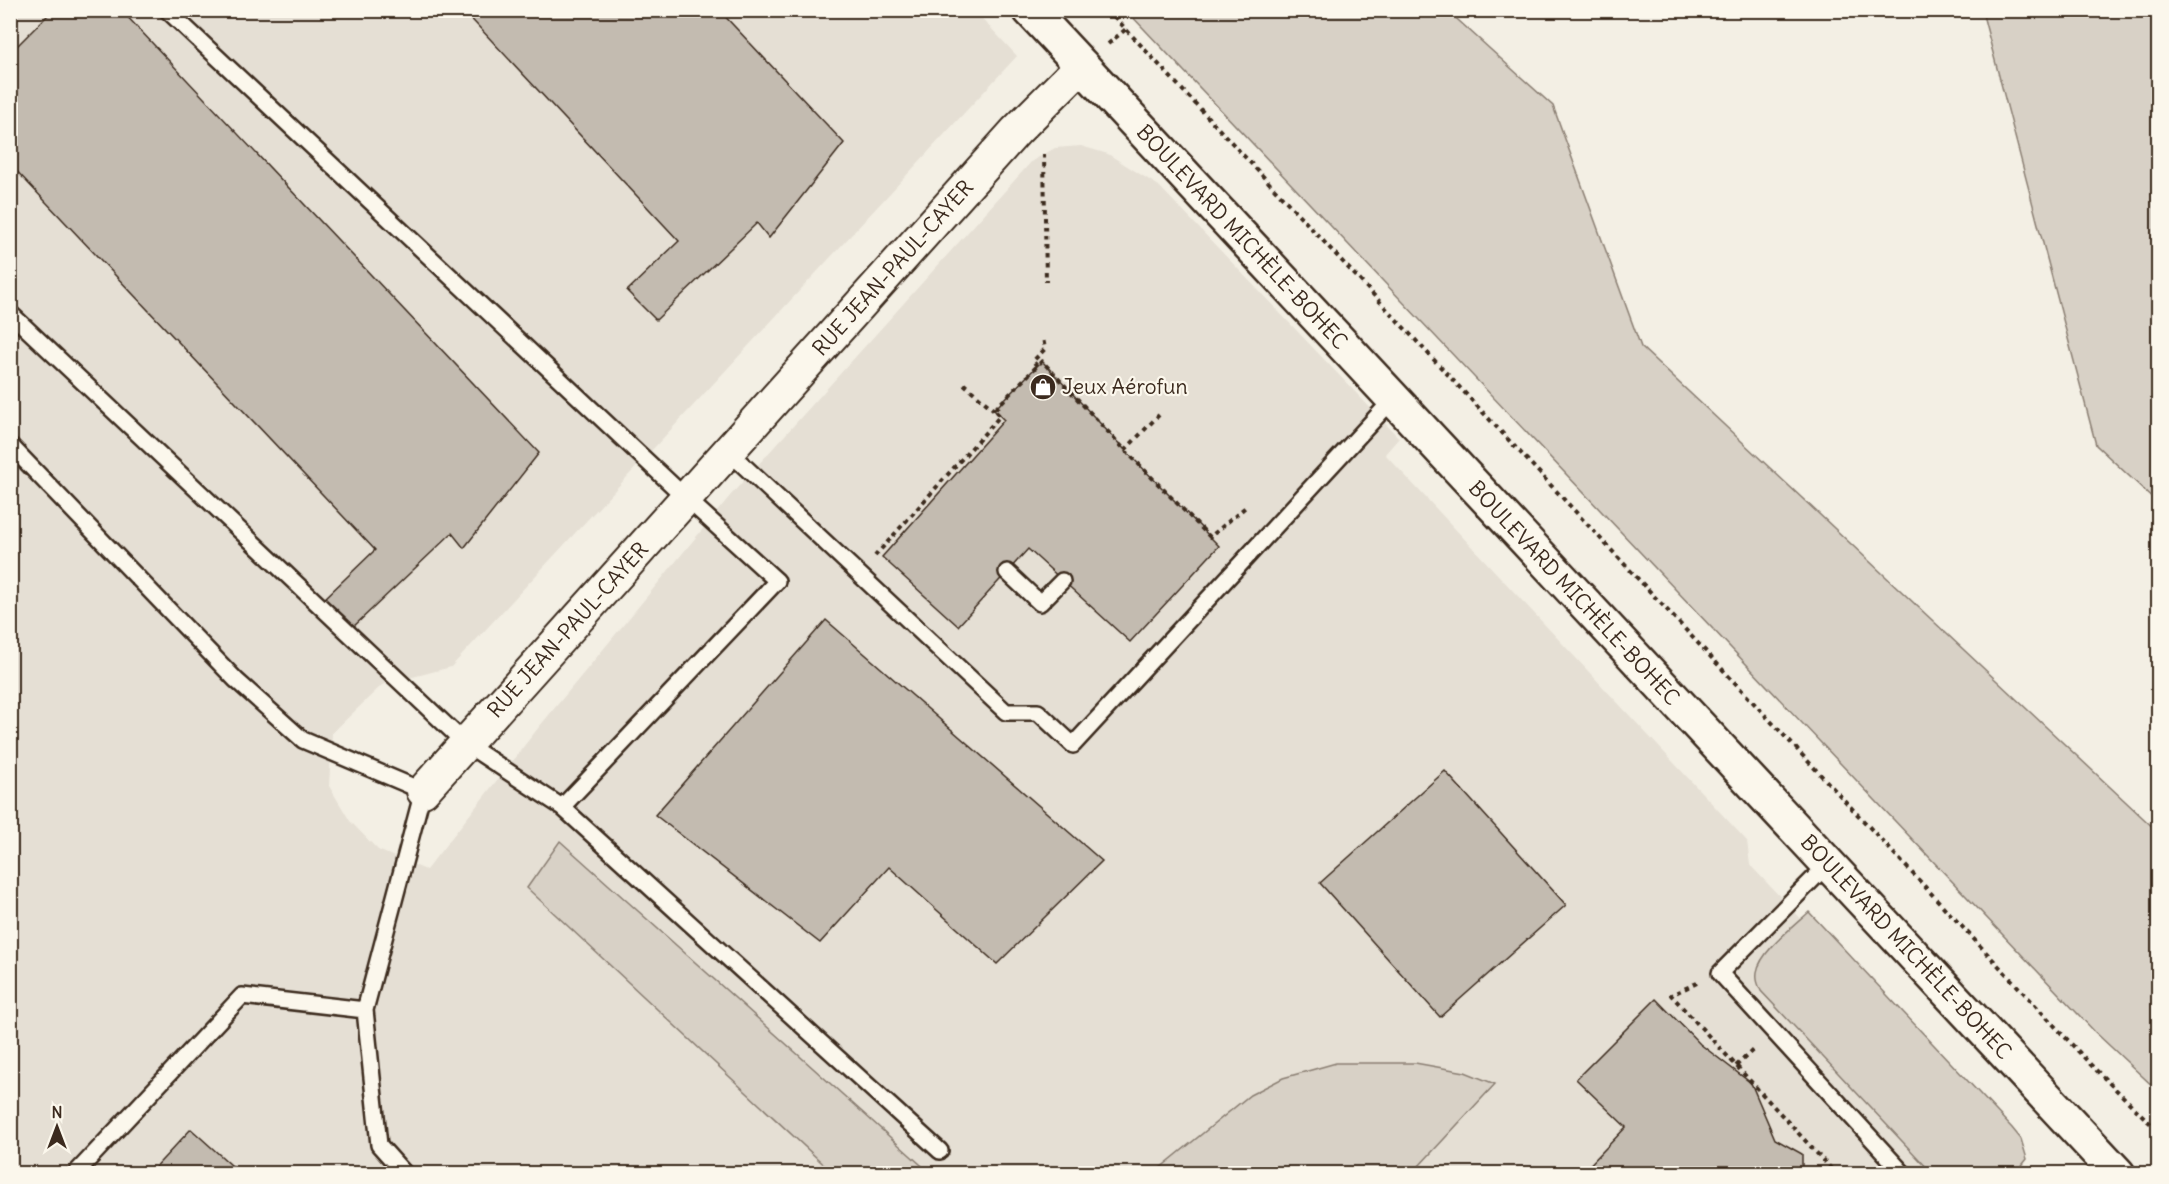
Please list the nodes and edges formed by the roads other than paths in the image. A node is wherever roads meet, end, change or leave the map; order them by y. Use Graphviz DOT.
graph roads {
  1 [pos="1030,10"];
  2 [pos="170,11"];
  3 [pos="1082,65"];
  4 [pos="10,313"];
  5 [pos="1393,399"];
  6 [pos="10,445"];
  7 [pos="728,451"];
  8 [pos="686,498"];
  9 [pos="1007,572"];
  10 [pos="1062,581"];
  11 [pos="466,744"];
  12 [pos="423,791"];
  13 [pos="562,807"];
  14 [pos="1828,864"];
  15 [pos="365,1010"];
  16 [pos="940,1151"];
  17 [pos="75,1173"];
  18 [pos="405,1173"];
  19 [pos="1904,1173"];
  20 [pos="2118,1173"];
  1 -- 3 [label="street, BOULEVARD MICHÈLE-BOHEC"];
  2 -- 8 [label="lane"];
  3 -- 5 [label="street, BOULEVARD MICHÈLE-BOHEC"];
  3 -- 7 [label="street, RUE JEAN-PAUL-CAYER"];
  4 -- 11 [label="lane"];
  5 -- 7 [label="lane"];
  5 -- 14 [label="street, BOULEVARD MICHÈLE-BOHEC"];
  6 -- 12 [label="lane"];
  7 -- 8 [label="street, RUE JEAN-PAUL-CAYER"];
  8 -- 11 [label="street, RUE JEAN-PAUL-CAYER"];
  8 -- 13 [label="lane"];
  9 -- 10 [label="lane"];
  11 -- 12 [label="street, RUE JEAN-PAUL-CAYER"];
  11 -- 13 [label="lane"];
  12 -- 15 [label="lane"];
  13 -- 16 [label="lane"];
  14 -- 19 [label="lane"];
  14 -- 20 [label="street, BOULEVARD MICHÈLE-BOHEC"];
  15 -- 17 [label="lane"];
  15 -- 18 [label="lane"];
}
